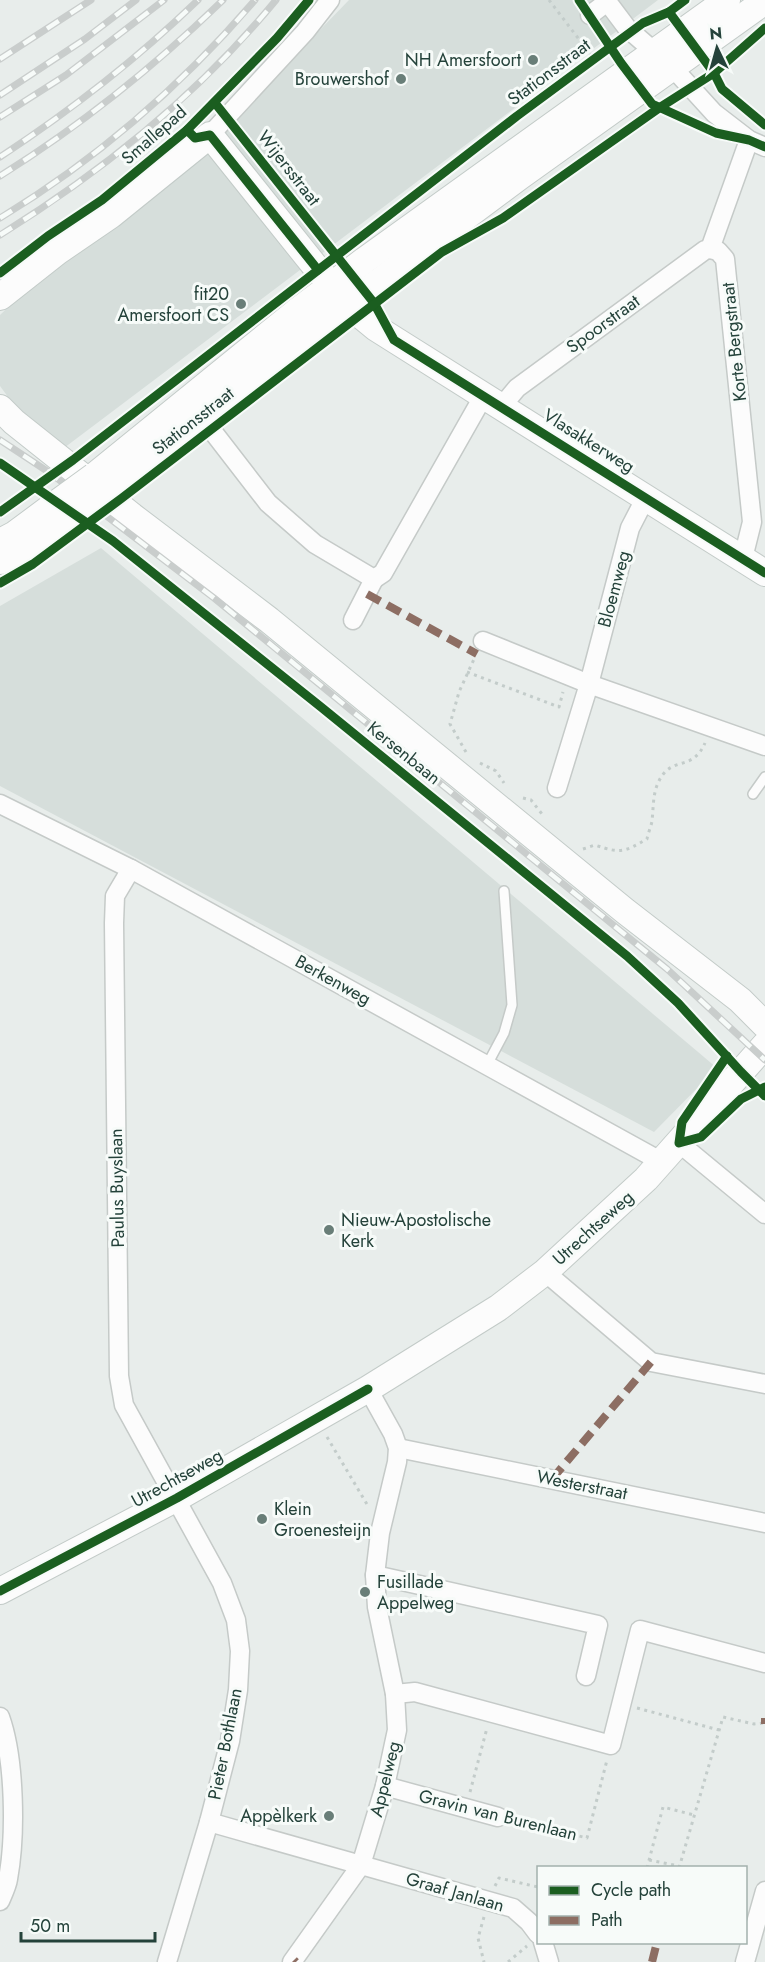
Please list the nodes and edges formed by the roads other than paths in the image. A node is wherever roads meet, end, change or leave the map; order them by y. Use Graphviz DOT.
graph roads {
  1 [pos="330,0"];
  2 [pos="727,0"];
  3 [pos="607,1"];
  4 [pos="765,1"];
  5 [pos="590,15"];
  6 [pos="663,60"];
  7 [pos="210,135"];
  8 [pos="757,143"];
  9 [pos="710,249"];
  10 [pos="340,294"];
  11 [pos="0,297"];
  12 [pos="493,401"];
  13 [pos="0,408"];
  14 [pos="200,415"];
  15 [pos="100,474"];
  16 [pos="646,497"];
  17 [pos="58,514"];
  18 [pos="0,542"];
  19 [pos="743,558"];
  20 [pos="0,561"];
  21 [pos="765,573"];
  22 [pos="374,579"];
  23 [pos="353,620"];
  24 [pos="483,640"];
  25 [pos="590,684"];
  26 [pos="765,746"];
  27 [pos="765,777"];
  28 [pos="556,788"];
  29 [pos="753,794"];
  30 [pos="0,804"];
  31 [pos="131,869"];
  32 [pos="504,891"];
  33 [pos="765,1025"];
  34 [pos="765,1045"];
  35 [pos="487,1065"];
  36 [pos="679,1143"];
  37 [pos="662,1162"];
  38 [pos="765,1214"];
  39 [pos="545,1272"];
  40 [pos="765,1384"];
  41 [pos="368,1389"];
  42 [pos="398,1448"];
  43 [pos="177,1498"];
  44 [pos="765,1522"];
  45 [pos="375,1575"];
  46 [pos="0,1591"];
  47 [pos="765,1664"];
  48 [pos="586,1676"];
  49 [pos="395,1694"];
  50 [pos="0,1717"];
  51 [pos="385,1786"];
  52 [pos="498,1816"];
  53 [pos="209,1822"];
  54 [pos="361,1865"];
  55 [pos="765,1891"];
  56 [pos="0,1901"];
  57 [pos="537,1940"];
  58 [pos="539,1944"];
  59 [pos="167,1962"];
  60 [pos="292,1962"];
  61 [pos="549,1962"];
  62 [pos="745,1962"];
  1 -- 7 [label="street, Smallepad"];
  2 -- 6 [label="street"];
  3 -- 5 [label="street"];
  3 -- 6 [label="street"];
  4 -- 6 [label="street"];
  6 -- 8 [label="street"];
  6 -- 10 [label="street, Stationsstraat"];
  7 -- 10 [label="street"];
  7 -- 11 [label="street, Smallepad"];
  8 -- 9 [label="street"];
  9 -- 12 [label="street, Spoorstraat"];
  9 -- 19 [label="street, Korte Bergstraat"];
  10 -- 12 [label="street, Vlasakkerweg"];
  10 -- 14 [label="street, Stationsstraat"];
  10 -- 15 [label="street, Stationsstraat"];
  12 -- 16 [label="street, Vlasakkerweg"];
  12 -- 22 [label="street, Spoorstraat"];
  13 -- 33 [label="street, Kersenbaan"];
  14 -- 15 [label="street, Stationsstraat"];
  14 -- 22 [label="street"];
  15 -- 17 [label="street, Stationsstraat, bridge"];
  16 -- 19 [label="street, Vlasakkerweg"];
  16 -- 25 [label="street, Bloemweg"];
  17 -- 18 [label="street"];
  17 -- 20 [label="street"];
  19 -- 21 [label="street, Vlasakkerweg"];
  22 -- 23 [label="street, Spoorstraat"];
  24 -- 25 [label="street"];
  25 -- 26 [label="street"];
  25 -- 28 [label="street, Bloemweg"];
  27 -- 29 [label="lane"];
  30 -- 31 [label="street, Berkenweg"];
  31 -- 35 [label="street, Berkenweg"];
  31 -- 43 [label="street, Paulus Buyslaan"];
  32 -- 35 [label="lane"];
  34 -- 36 [label="street, Utrechtseweg"];
  35 -- 37 [label="street, Berkenweg"];
  36 -- 37 [label="street, Utrechtseweg"];
  36 -- 38 [label="street"];
  37 -- 39 [label="street, Utrechtseweg"];
  39 -- 40 [label="street"];
  39 -- 41 [label="street, Utrechtseweg"];
  41 -- 42 [label="street"];
  41 -- 43 [label="street, Utrechtseweg"];
  42 -- 44 [label="street, Westerstraat"];
  42 -- 45 [label="street, Appelweg"];
  43 -- 46 [label="street, Utrechtseweg"];
  43 -- 53 [label="street, Pieter Bothlaan"];
  45 -- 48 [label="street"];
  45 -- 49 [label="street, Appelweg"];
  47 -- 49 [label="street"];
  49 -- 51 [label="street, Appelweg"];
  50 -- 56 [label="street"];
  51 -- 52 [label="street, Gravin van Burenlaan"];
  51 -- 54 [label="street, Appelweg"];
  53 -- 54 [label="street, Graaf Janlaan"];
  53 -- 59 [label="street, Pieter Bothlaan"];
  54 -- 57 [label="street, Graaf Janlaan"];
  54 -- 60 [label="street, Appelweg"];
  55 -- 62 [label="street"];
  58 -- 61 [label="street, Graaf Janlaan"];
}
